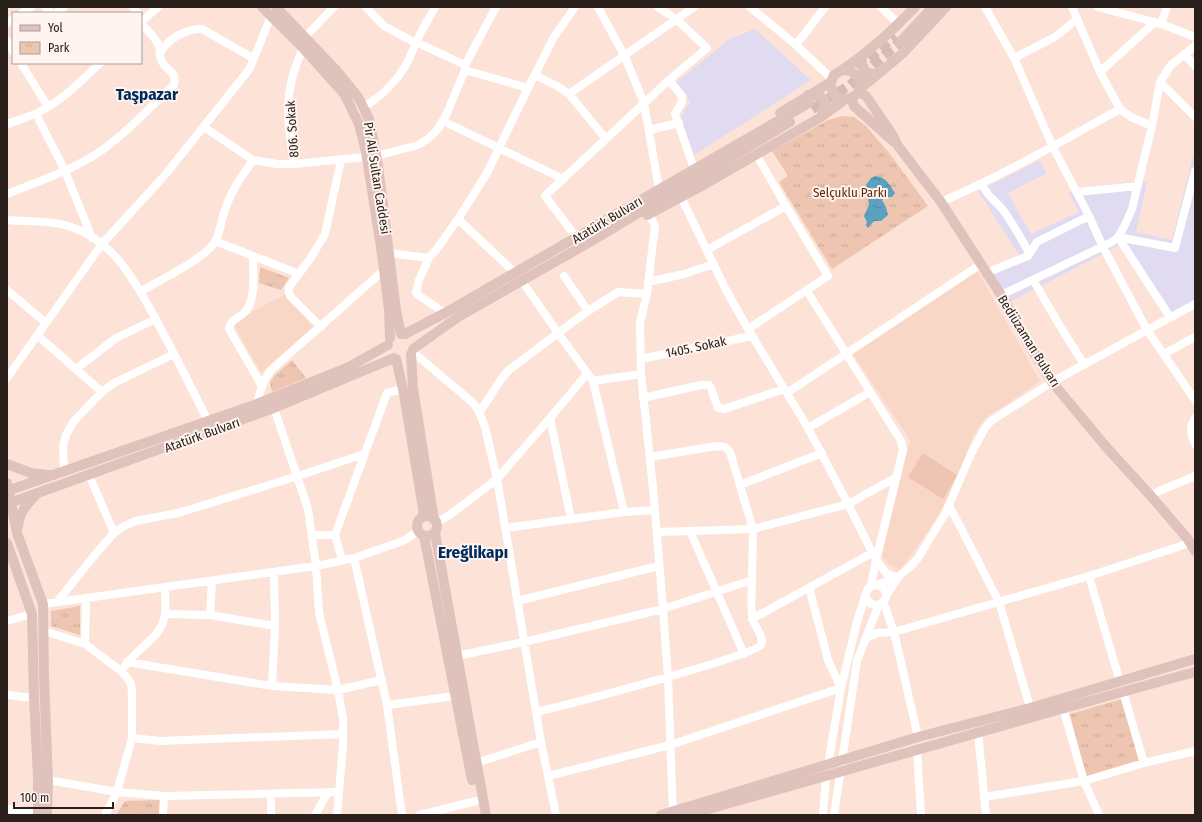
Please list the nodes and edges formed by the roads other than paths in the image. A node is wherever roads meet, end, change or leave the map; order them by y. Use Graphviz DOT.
graph roads {
  1 [pos="158,7"];
  2 [pos="262,7"];
  3 [pos="334,7"];
  4 [pos="366,7"];
  5 [pos="435,7"];
  6 [pos="496,7"];
  7 [pos="575,7"];
  8 [pos="598,7"];
  9 [pos="658,7"];
  10 [pos="694,7"];
  11 [pos="750,7"];
  12 [pos="825,7"];
  13 [pos="881,7"];
  14 [pos="915,7"];
  15 [pos="922,7"];
  16 [pos="933,7"];
  17 [pos="946,7"];
  18 [pos="985,7"];
  19 [pos="1072,7"];
  20 [pos="1100,7"];
  21 [pos="1167,7"];
  22 [pos="274,10"];
  23 [pos="1078,19"];
  24 [pos="677,20"];
  25 [pos="142,21"];
  26 [pos="1158,23"];
  27 [pos="899,24"];
  28 [pos="305,37"];
  29 [pos="1195,37"];
  30 [pos="416,42"];
  31 [pos="796,45"];
  32 [pos="1195,46"];
  33 [pos="303,48"];
  34 [pos="160,53"];
  35 [pos="1184,54"];
  36 [pos="624,57"];
  37 [pos="862,57"];
  38 [pos="253,58"];
  39 [pos="1014,58"];
  40 [pos="22,64"];
  41 [pos="99,64"];
  42 [pos="1195,66"];
  43 [pos="465,68"];
  44 [pos="842,70"];
  45 [pos="1100,72"];
  46 [pos="535,74"];
  47 [pos="878,74"];
  48 [pos="669,80"];
  49 [pos="831,81"];
  50 [pos="1160,82"];
  51 [pos="528,88"];
  52 [pos="569,94"];
  53 [pos="854,95"];
  54 [pos="644,103"];
  55 [pos="809,103"];
  56 [pos="48,107"];
  57 [pos="358,109"];
  58 [pos="1120,109"];
  59 [pos="36,114"];
  60 [pos="821,117"];
  61 [pos="1195,117"];
  62 [pos="443,121"];
  63 [pos="679,122"];
  64 [pos="7,124"];
  65 [pos="1152,126"];
  66 [pos="204,127"];
  67 [pos="649,130"];
  68 [pos="606,139"];
  69 [pos="898,146"];
  70 [pos="499,147"];
  71 [pos="1053,147"];
  72 [pos="756,154"];
  73 [pos="371,157"];
  74 [pos="253,160"];
  75 [pos="341,160"];
  76 [pos="692,163"];
  77 [pos="294,164"];
  78 [pos="65,171"];
  79 [pos="1195,171"];
  80 [pos="562,179"];
  81 [pos="658,182"];
  82 [pos="982,184"];
  83 [pos="1138,186"];
  84 [pos="1077,192"];
  85 [pos="7,194"];
  86 [pos="681,197"];
  87 [pos="941,202"];
  88 [pos="786,206"];
  89 [pos="648,214"];
  90 [pos="1089,216"];
  91 [pos="458,219"];
  92 [pos="7,220"];
  93 [pos="581,235"];
  94 [pos="1118,237"];
  95 [pos="92,238"];
  96 [pos="215,241"];
  97 [pos="590,242"];
  98 [pos="102,244"];
  99 [pos="1103,247"];
  100 [pos="707,250"];
  101 [pos="1029,253"];
  102 [pos="385,254"];
  103 [pos="253,256"];
  104 [pos="429,258"];
  105 [pos="714,264"];
  106 [pos="981,264"];
  107 [pos="388,269"];
  108 [pos="986,273"];
  109 [pos="299,274"];
  110 [pos="564,276"];
  111 [pos="519,277"];
  112 [pos="1033,280"];
  113 [pos="648,282"];
  114 [pos="7,290"];
  115 [pos="141,291"];
  116 [pos="807,291"];
  117 [pos="647,294"];
  118 [pos="1001,295"];
  119 [pos="1195,304"];
  120 [pos="588,311"];
  121 [pos="445,313"];
  122 [pos="1170,317"];
  123 [pos="156,319"];
  124 [pos="46,323"];
  125 [pos="321,327"];
  126 [pos="1147,330"];
  127 [pos="750,332"];
  128 [pos="558,333"];
  129 [pos="403,334"];
  130 [pos="38,335"];
  131 [pos="1195,337"];
  132 [pos="389,341"];
  133 [pos="412,352"];
  134 [pos="174,354"];
  135 [pos="846,354"];
  136 [pos="1164,354"];
  137 [pos="395,359"];
  138 [pos="640,359"];
  139 [pos="1084,364"];
  140 [pos="76,369"];
  141 [pos="587,374"];
  142 [pos="641,374"];
  143 [pos="7,378"];
  144 [pos="592,381"];
  145 [pos="1052,382"];
  146 [pos="262,386"];
  147 [pos="403,389"];
  148 [pos="786,391"];
  149 [pos="102,392"];
  150 [pos="870,392"];
  151 [pos="643,398"];
  152 [pos="1195,400"];
  153 [pos="257,404"];
  154 [pos="274,408"];
  155 [pos="479,413"];
  156 [pos="550,418"];
  157 [pos="1195,418"];
  158 [pos="208,421"];
  159 [pos="808,428"];
  160 [pos="1195,444"];
  161 [pos="364,454"];
  162 [pos="822,454"];
  163 [pos="650,457"];
  164 [pos="7,464"];
  165 [pos="64,472"];
  166 [pos="52,475"];
  167 [pos="89,475"];
  168 [pos="298,476"];
  169 [pos="1195,476"];
  170 [pos="897,477"];
  171 [pos="497,479"];
  172 [pos="740,485"];
  173 [pos="8,488"];
  174 [pos="38,493"];
  175 [pos="1150,495"];
  176 [pos="9,503"];
  177 [pos="848,504"];
  178 [pos="949,505"];
  179 [pos="655,510"];
  180 [pos="624,512"];
  181 [pos="423,517"];
  182 [pos="571,519"];
  183 [pos="435,525"];
  184 [pos="505,528"];
  185 [pos="753,529"];
  186 [pos="690,531"];
  187 [pos="657,532"];
  188 [pos="17,533"];
  189 [pos="114,533"];
  190 [pos="421,534"];
  191 [pos="312,535"];
  192 [pos="335,535"];
  193 [pos="1192,542"];
  194 [pos="7,543"];
  195 [pos="874,556"];
  196 [pos="354,558"];
  197 [pos="342,560"];
  198 [pos="316,566"];
  199 [pos="660,566"];
  200 [pos="274,572"];
  201 [pos="1089,576"];
  202 [pos="898,577"];
  203 [pos="752,580"];
  204 [pos="212,581"];
  205 [pos="809,587"];
  206 [pos="165,588"];
  207 [pos="872,588"];
  208 [pos="716,592"];
  209 [pos="86,599"];
  210 [pos="517,601"];
  211 [pos="883,601"];
  212 [pos="57,602"];
  213 [pos="999,602"];
  214 [pos="44,604"];
  215 [pos="663,608"];
  216 [pos="32,614"];
  217 [pos="165,614"];
  218 [pos="210,615"];
  219 [pos="752,619"];
  220 [pos="7,620"];
  221 [pos="275,626"];
  222 [pos="44,631"];
  223 [pos="894,632"];
  224 [pos="866,638"];
  225 [pos="524,642"];
  226 [pos="85,644"];
  227 [pos="744,654"];
  228 [pos="452,657"];
  229 [pos="1195,659"];
  230 [pos="127,662"];
  231 [pos="121,671"];
  232 [pos="1195,672"];
  233 [pos="668,677"];
  234 [pos="382,680"];
  235 [pos="272,686"];
  236 [pos="1121,687"];
  237 [pos="841,688"];
  238 [pos="338,690"];
  239 [pos="7,695"];
  240 [pos="455,696"];
  241 [pos="34,698"];
  242 [pos="387,705"];
  243 [pos="1063,708"];
  244 [pos="536,712"];
  245 [pos="1032,712"];
  246 [pos="978,733"];
  247 [pos="343,734"];
  248 [pos="918,737"];
  249 [pos="132,738"];
  250 [pos="541,742"];
  251 [pos="670,745"];
  252 [pos="917,750"];
  253 [pos="1195,751"];
  254 [pos="843,760"];
  255 [pos="476,763"];
  256 [pos="1144,763"];
  257 [pos="828,764"];
  258 [pos="841,773"];
  259 [pos="548,776"];
  260 [pos="826,777"];
  261 [pos="48,780"];
  262 [pos="1084,781"];
  263 [pos="117,792"];
  264 [pos="328,792"];
  265 [pos="339,792"];
  266 [pos="271,794"];
  267 [pos="164,796"];
  268 [pos="984,797"];
  269 [pos="476,801"];
  270 [pos="7,809"];
  271 [pos="41,814"];
  272 [pos="673,814"];
  273 [pos="105,815"];
  274 [pos="163,815"];
  275 [pos="271,815"];
  276 [pos="315,815"];
  277 [pos="337,815"];
  278 [pos="402,815"];
  279 [pos="420,815"];
  280 [pos="479,815"];
  281 [pos="486,815"];
  282 [pos="556,815"];
  283 [pos="661,815"];
  284 [pos="687,815"];
  285 [pos="823,815"];
  286 [pos="834,815"];
  287 [pos="921,815"];
  288 [pos="986,815"];
  289 [pos="1099,815"];
  1 -- 25 [label="street"];
  2 -- 22 [label="main road"];
  3 -- 28 [label="street"];
  4 -- 30 [label="street"];
  5 -- 30 [label="street"];
  6 -- 43 [label="street"];
  7 -- 46 [label="street"];
  8 -- 36 [label="street"];
  9 -- 24 [label="street"];
  10 -- 24 [label="street"];
  11 -- 31 [label="street"];
  12 -- 31 [label="street"];
  13 -- 27 [label="street"];
  14 -- 27 [label="main road"];
  15 -- 16 [label="main road"];
  17 -- 47 [label="main road"];
  18 -- 39 [label="street"];
  19 -- 23 [label="street"];
  20 -- 26 [label="street"];
  21 -- 26 [label="street"];
  22 -- 28 [label="main road, Pir Ali Sultan Caddesi"];
  22 -- 33 [label="main road"];
  22 -- 38 [label="street"];
  23 -- 39 [label="street"];
  23 -- 45 [label="street"];
  24 -- 36 [label="street"];
  24 -- 48 [label="street"];
  25 -- 34 [label="street"];
  26 -- 29 [label="street"];
  26 -- 45 [label="street"];
  27 -- 37 [label="main road"];
  28 -- 57 [label="main road, Pir Ali Sultan Caddesi"];
  30 -- 43 [label="street"];
  30 -- 57 [label="street"];
  31 -- 49 [label="street"];
  32 -- 35 [label="street"];
  33 -- 57 [label="main road"];
  33 -- 77 [label="street, 806. Sokak"];
  34 -- 38 [label="street"];
  34 -- 78 [label="street"];
  35 -- 42 [label="street"];
  35 -- 50 [label="street"];
  36 -- 52 [label="street"];
  36 -- 54 [label="street"];
  37 -- 44 [label="main road"];
  37 -- 47 [label="main road"];
  38 -- 66 [label="street"];
  39 -- 71 [label="street"];
  40 -- 56 [label="street"];
  41 -- 56 [label="street"];
  43 -- 51 [label="street"];
  43 -- 62 [label="street"];
  44 -- 49 [label="main road"];
  44 -- 53 [label="main road"];
  45 -- 58 [label="street"];
  46 -- 51 [label="street"];
  46 -- 52 [label="street"];
  47 -- 53 [label="main road"];
  48 -- 54 [label="street"];
  48 -- 63 [label="street"];
  49 -- 53 [label="main road"];
  49 -- 55 [label="main road"];
  50 -- 61 [label="street"];
  50 -- 65 [label="street"];
  51 -- 70 [label="street"];
  52 -- 68 [label="street"];
  53 -- 60 [label="main road"];
  53 -- 69 [label="main road"];
  53 -- 69 [label="main road"];
  54 -- 67 [label="street"];
  54 -- 68 [label="street"];
  55 -- 60 [label="main road"];
  55 -- 76 [label="main road"];
  55 -- 93 [label="main road, Atatürk Bulvarı"];
  55 -- 97 [label="main road, Atatürk Bulvarı"];
  56 -- 59 [label="street"];
  57 -- 73 [label="main road"];
  58 -- 65 [label="street"];
  58 -- 71 [label="street"];
  59 -- 64 [label="street"];
  59 -- 78 [label="street"];
  60 -- 72 [label="main road"];
  62 -- 70 [label="street"];
  62 -- 73 [label="street"];
  63 -- 67 [label="street"];
  63 -- 76 [label="street"];
  65 -- 83 [label="street"];
  66 -- 74 [label="street"];
  66 -- 98 [label="street"];
  67 -- 81 [label="street"];
  68 -- 80 [label="street"];
  69 -- 87 [label="main road, Bediüzaman Bulvarı"];
  70 -- 80 [label="street"];
  70 -- 91 [label="street"];
  71 -- 82 [label="street"];
  71 -- 84 [label="street"];
  72 -- 86 [label="main road"];
  72 -- 88 [label="street"];
  73 -- 75 [label="street"];
  73 -- 102 [label="main road"];
  74 -- 77 [label="street"];
  74 -- 96 [label="street"];
  75 -- 77 [label="street"];
  75 -- 109 [label="street"];
  76 -- 81 [label="main road"];
  78 -- 85 [label="street"];
  78 -- 95 [label="street"];
  79 -- 94 [label="street"];
  80 -- 93 [label="street"];
  81 -- 93 [label="main road"];
  82 -- 87 [label="street"];
  82 -- 101 [label="street"];
  83 -- 84 [label="street"];
  83 -- 94 [label="street"];
  84 -- 90 [label="street"];
  86 -- 89 [label="main road"];
  86 -- 100 [label="street"];
  87 -- 106 [label="main road, Bediüzaman Bulvarı"];
  88 -- 100 [label="street"];
  88 -- 116 [label="street"];
  89 -- 97 [label="main road"];
  89 -- 113 [label="street"];
  90 -- 99 [label="street"];
  90 -- 101 [label="street"];
  91 -- 104 [label="street"];
  91 -- 111 [label="street"];
  92 -- 95 [label="street"];
  93 -- 111 [label="main road, Atatürk Bulvarı"];
  94 -- 99 [label="street"];
  94 -- 122 [label="street"];
  95 -- 98 [label="street"];
  96 -- 103 [label="street"];
  96 -- 115 [label="street"];
  97 -- 111 [label="main road, Atatürk Bulvarı"];
  98 -- 115 [label="street"];
  98 -- 124 [label="street"];
  99 -- 112 [label="street"];
  99 -- 126 [label="street"];
  100 -- 105 [label="street"];
  101 -- 108 [label="street"];
  102 -- 104 [label="street"];
  102 -- 107 [label="main road"];
  103 -- 109 [label="street"];
  103 -- 146 [label="street"];
  104 -- 121 [label="street"];
  105 -- 113 [label="street"];
  105 -- 127 [label="street"];
  106 -- 108 [label="main road, Bediüzaman Bulvarı"];
  106 -- 135 [label="street"];
  107 -- 125 [label="street"];
  107 -- 129 [label="main road"];
  107 -- 132 [label="main road"];
  108 -- 118 [label="main road, Bediüzaman Bulvarı"];
  109 -- 125 [label="street"];
  110 -- 120 [label="street"];
  111 -- 121 [label="main road, Atatürk Bulvarı"];
  111 -- 128 [label="street"];
  111 -- 133 [label="main road, Atatürk Bulvarı"];
  112 -- 118 [label="street"];
  112 -- 139 [label="street"];
  113 -- 117 [label="street"];
  114 -- 124 [label="street"];
  115 -- 123 [label="street"];
  116 -- 127 [label="street"];
  116 -- 135 [label="street"];
  117 -- 120 [label="street"];
  117 -- 138 [label="street"];
  118 -- 145 [label="main road, Bediüzaman Bulvarı"];
  119 -- 122 [label="street"];
  120 -- 128 [label="street"];
  121 -- 129 [label="main road, Atatürk Bulvarı"];
  122 -- 126 [label="street"];
  123 -- 134 [label="street"];
  123 -- 140 [label="street"];
  124 -- 130 [label="street"];
  125 -- 146 [label="street"];
  126 -- 136 [label="street"];
  126 -- 139 [label="street"];
  127 -- 138 [label="street, 1405. Sokak"];
  127 -- 148 [label="street"];
  128 -- 141 [label="street"];
  128 -- 155 [label="street"];
  129 -- 132 [label="main road"];
  129 -- 133 [label="main road"];
  130 -- 140 [label="street"];
  130 -- 143 [label="street"];
  131 -- 136 [label="street"];
  132 -- 137 [label="main road"];
  132 -- 153 [label="main road, Atatürk Bulvarı"];
  133 -- 137 [label="main road"];
  133 -- 155 [label="street"];
  133 -- 183 [label="main road"];
  134 -- 149 [label="street"];
  134 -- 158 [label="street"];
  135 -- 148 [label="street"];
  135 -- 150 [label="street"];
  136 -- 152 [label="street"];
  137 -- 147 [label="main road"];
  137 -- 154 [label="main road, Atatürk Bulvarı"];
  138 -- 142 [label="street"];
  139 -- 145 [label="street"];
  140 -- 149 [label="street"];
  141 -- 144 [label="street"];
  141 -- 156 [label="street"];
  142 -- 144 [label="street"];
  142 -- 151 [label="street"];
  144 -- 180 [label="street"];
  145 -- 175 [label="main road, Bediüzaman Bulvarı"];
  145 -- 178 [label="street"];
  146 -- 153 [label="street"];
  147 -- 161 [label="street"];
  147 -- 181 [label="main road"];
  148 -- 151 [label="street"];
  148 -- 159 [label="street"];
  149 -- 165 [label="street"];
  150 -- 159 [label="street"];
  150 -- 170 [label="street"];
  151 -- 163 [label="street"];
  153 -- 158 [label="main road, Atatürk Bulvarı"];
  154 -- 167 [label="main road, Atatürk Bulvarı"];
  154 -- 168 [label="street"];
  155 -- 171 [label="street"];
  156 -- 171 [label="street"];
  156 -- 182 [label="street"];
  157 -- 160 [label="street"];
  158 -- 165 [label="main road, Atatürk Bulvarı"];
  159 -- 162 [label="street"];
  161 -- 168 [label="street"];
  161 -- 192 [label="street"];
  162 -- 172 [label="street"];
  162 -- 177 [label="street"];
  163 -- 172 [label="street"];
  163 -- 179 [label="street"];
  164 -- 166 [label="main road"];
  165 -- 166 [label="main road, Atatürk Bulvarı"];
  166 -- 173 [label="main road, Atatürk Bulvarı"];
  167 -- 174 [label="main road, Atatürk Bulvarı"];
  167 -- 189 [label="street"];
  168 -- 189 [label="street"];
  168 -- 191 [label="street"];
  169 -- 175 [label="street"];
  170 -- 177 [label="street"];
  170 -- 195 [label="street"];
  171 -- 183 [label="street"];
  171 -- 184 [label="street"];
  172 -- 185 [label="street"];
  173 -- 176 [label="main road"];
  174 -- 176 [label="main road, Atatürk Bulvarı"];
  174 -- 188 [label="main road"];
  175 -- 193 [label="main road, Bediüzaman Bulvarı"];
  176 -- 188 [label="main road"];
  177 -- 185 [label="street"];
  177 -- 195 [label="street"];
  178 -- 202 [label="street"];
  178 -- 213 [label="street"];
  179 -- 180 [label="street"];
  179 -- 187 [label="street"];
  180 -- 182 [label="street"];
  181 -- 183 [label="main road"];
  181 -- 190 [label="main road"];
  182 -- 184 [label="street"];
  183 -- 190 [label="main road"];
  183 -- 228 [label="main road"];
  184 -- 210 [label="street"];
  185 -- 186 [label="street"];
  185 -- 203 [label="street"];
  186 -- 187 [label="street"];
  186 -- 208 [label="street"];
  187 -- 199 [label="street"];
  188 -- 214 [label="main road"];
  189 -- 212 [label="street"];
  190 -- 196 [label="street"];
  190 -- 228 [label="main road"];
  191 -- 192 [label="street"];
  191 -- 198 [label="street"];
  192 -- 197 [label="street"];
  193 -- 201 [label="street"];
  194 -- 216 [label="main road"];
  195 -- 202 [label="street"];
  195 -- 205 [label="street"];
  195 -- 207 [label="street"];
  196 -- 197 [label="street"];
  196 -- 234 [label="street"];
  197 -- 198 [label="street"];
  198 -- 200 [label="street"];
  198 -- 238 [label="street"];
  199 -- 210 [label="street"];
  199 -- 215 [label="street"];
  200 -- 204 [label="street"];
  200 -- 221 [label="street"];
  201 -- 213 [label="street"];
  201 -- 236 [label="street"];
  202 -- 207 [label="street"];
  202 -- 211 [label="street"];
  203 -- 208 [label="street"];
  203 -- 219 [label="street"];
  204 -- 206 [label="street"];
  204 -- 218 [label="street"];
  205 -- 219 [label="street"];
  205 -- 237 [label="street"];
  206 -- 209 [label="street"];
  206 -- 217 [label="street"];
  207 -- 211 [label="street"];
  207 -- 211 [label="street"];
  207 -- 237 [label="street"];
  208 -- 215 [label="street"];
  208 -- 227 [label="street"];
  209 -- 212 [label="street"];
  209 -- 226 [label="street"];
  210 -- 225 [label="street"];
  211 -- 223 [label="street"];
  211 -- 224 [label="street"];
  212 -- 214 [label="street"];
  213 -- 223 [label="street"];
  213 -- 245 [label="street"];
  214 -- 222 [label="main road"];
  215 -- 225 [label="street"];
  215 -- 233 [label="street"];
  216 -- 220 [label="street"];
  216 -- 241 [label="main road"];
  217 -- 218 [label="street"];
  217 -- 230 [label="street"];
  218 -- 221 [label="street"];
  219 -- 227 [label="street"];
  221 -- 235 [label="street"];
  222 -- 226 [label="street"];
  222 -- 261 [label="main road"];
  223 -- 224 [label="street"];
  223 -- 248 [label="street"];
  224 -- 254 [label="street"];
  225 -- 228 [label="street"];
  225 -- 244 [label="street"];
  226 -- 231 [label="street"];
  227 -- 233 [label="street"];
  228 -- 240 [label="main road"];
  228 -- 255 [label="main road"];
  229 -- 236 [label="main road"];
  230 -- 231 [label="street"];
  230 -- 235 [label="street"];
  231 -- 249 [label="street"];
  232 -- 236 [label="main road"];
  233 -- 244 [label="street"];
  233 -- 251 [label="street"];
  234 -- 238 [label="street"];
  234 -- 242 [label="street"];
  235 -- 238 [label="street"];
  236 -- 243 [label="main road"];
  236 -- 245 [label="main road"];
  236 -- 256 [label="street"];
  237 -- 251 [label="street"];
  237 -- 257 [label="street"];
  238 -- 247 [label="street"];
  239 -- 241 [label="street"];
  240 -- 242 [label="street"];
  240 -- 269 [label="main road"];
  241 -- 271 [label="main road"];
  242 -- 278 [label="street"];
  243 -- 245 [label="main road"];
  243 -- 262 [label="street"];
  244 -- 250 [label="street"];
  245 -- 246 [label="main road"];
  245 -- 248 [label="main road"];
  246 -- 252 [label="main road"];
  246 -- 268 [label="street"];
  247 -- 249 [label="street"];
  247 -- 265 [label="street"];
  248 -- 254 [label="main road"];
  249 -- 263 [label="street"];
  250 -- 255 [label="street"];
  250 -- 259 [label="street"];
  251 -- 259 [label="street"];
  251 -- 272 [label="street"];
  252 -- 258 [label="main road"];
  252 -- 287 [label="street"];
  253 -- 256 [label="street"];
  254 -- 257 [label="main road"];
  254 -- 258 [label="street"];
  255 -- 281 [label="main road"];
  256 -- 262 [label="street"];
  257 -- 260 [label="street"];
  257 -- 272 [label="main road"];
  258 -- 260 [label="main road"];
  258 -- 286 [label="street"];
  259 -- 282 [label="street"];
  260 -- 284 [label="main road"];
  260 -- 285 [label="street"];
  261 -- 263 [label="street"];
  261 -- 271 [label="main road"];
  262 -- 268 [label="street"];
  262 -- 289 [label="street"];
  263 -- 267 [label="street"];
  263 -- 273 [label="street"];
  264 -- 265 [label="street"];
  264 -- 266 [label="street"];
  264 -- 276 [label="street"];
  265 -- 277 [label="street"];
  266 -- 267 [label="street"];
  266 -- 275 [label="street"];
  267 -- 274 [label="street"];
  268 -- 288 [label="street"];
  269 -- 279 [label="street"];
  269 -- 280 [label="main road"];
  270 -- 271 [label="street"];
  272 -- 283 [label="main road"];
}
